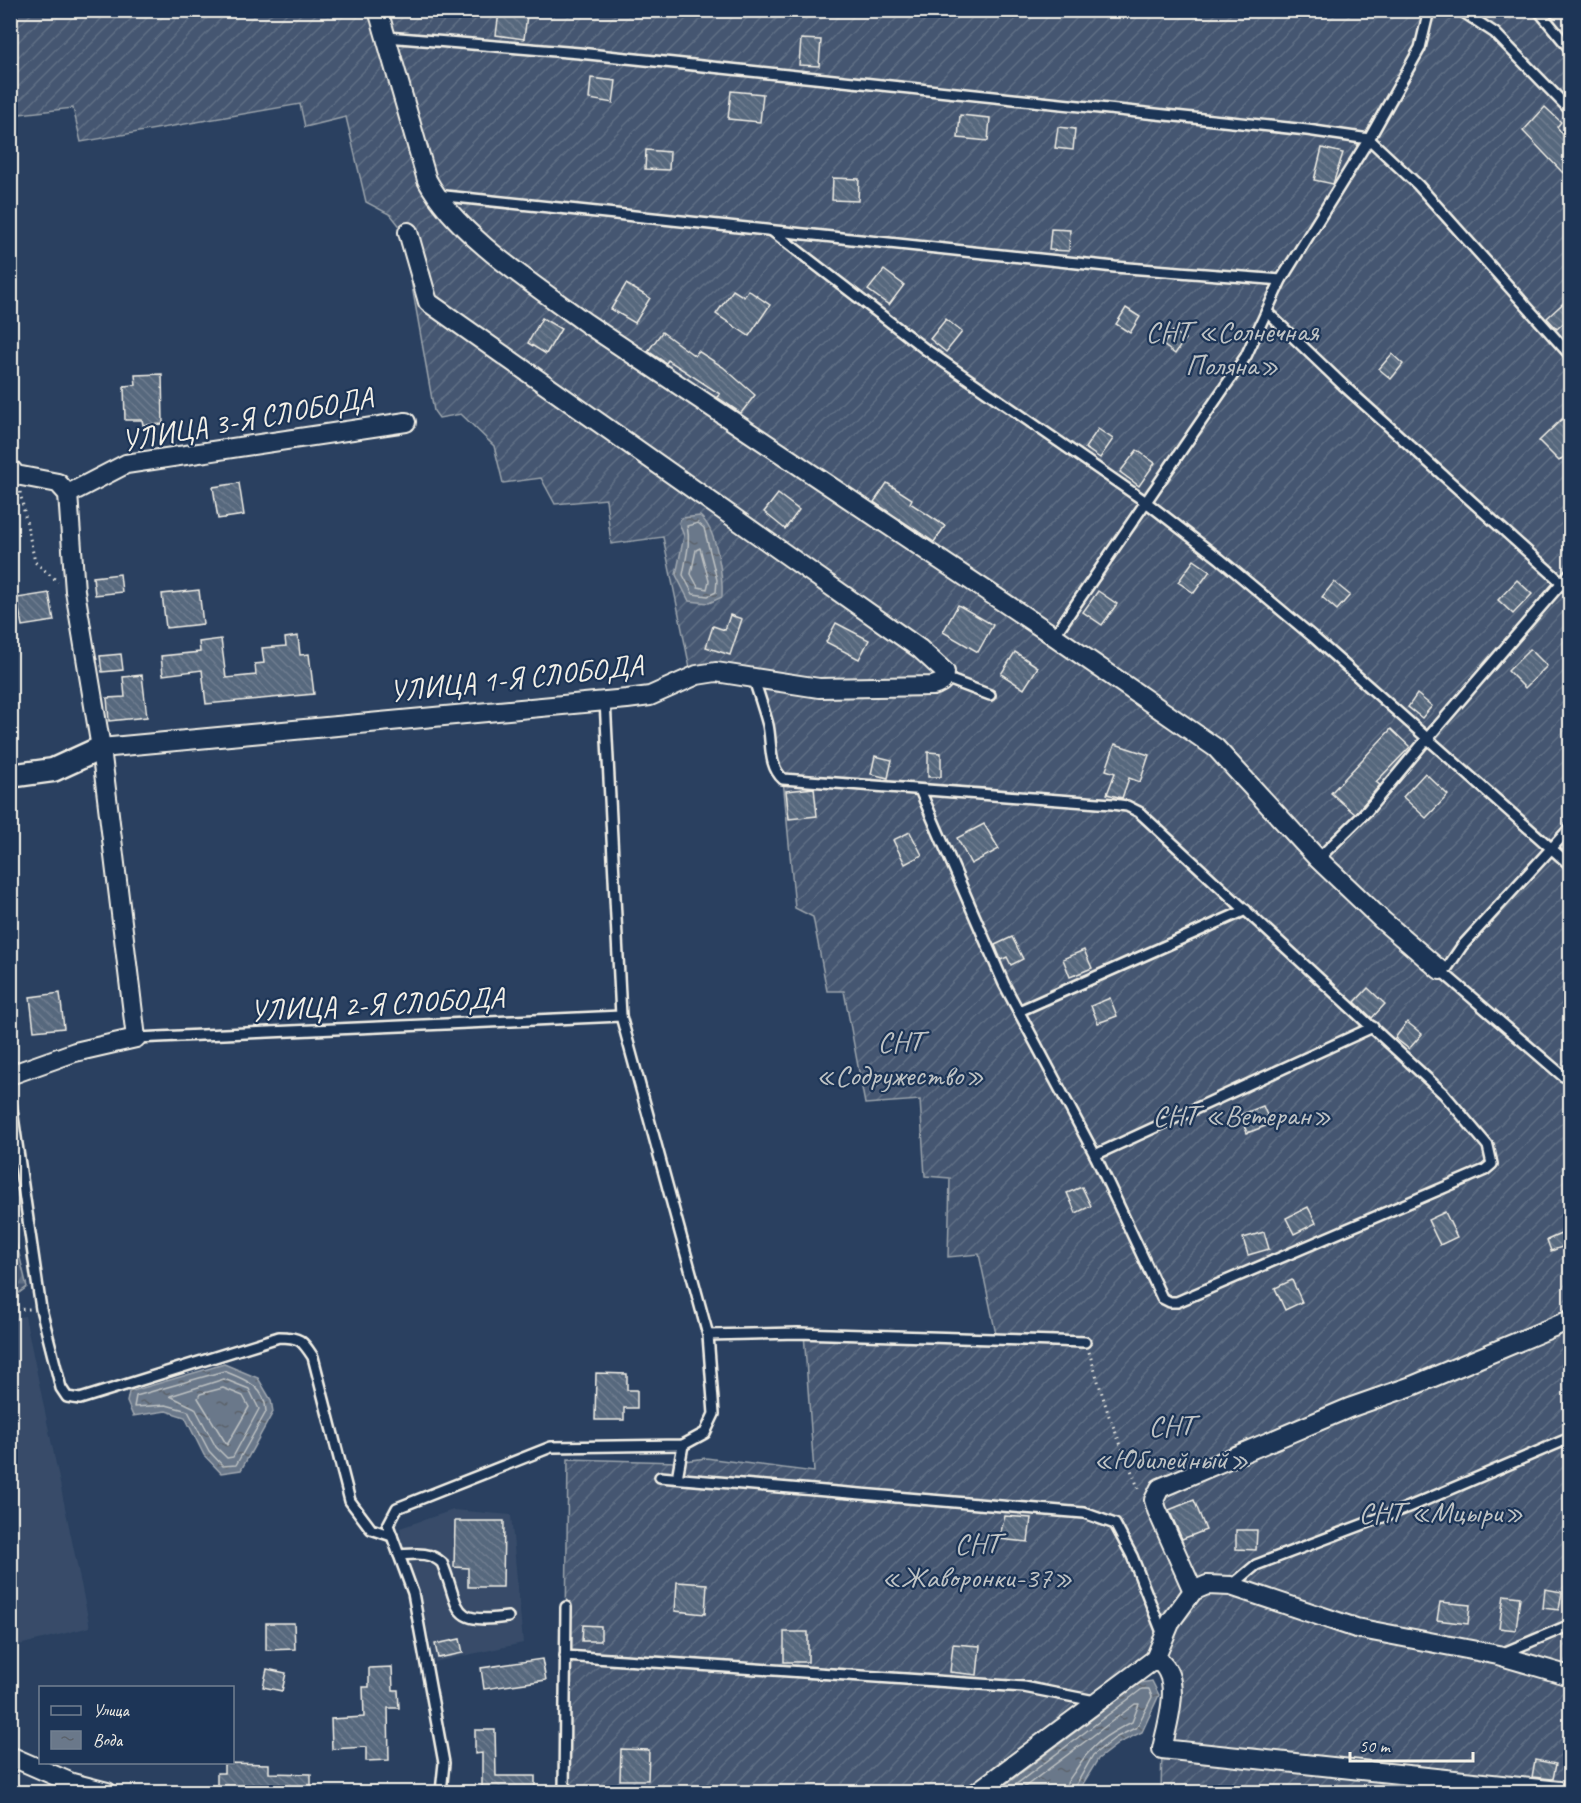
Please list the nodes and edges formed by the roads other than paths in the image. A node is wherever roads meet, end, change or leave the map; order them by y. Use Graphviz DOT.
graph roads {
  1 [pos="378,10"];
  2 [pos="1429,10"];
  3 [pos="1460,10"];
  4 [pos="1538,10"];
  5 [pos="387,37"];
  6 [pos="1570,48"];
  7 [pos="1570,110"];
  8 [pos="1369,139"];
  9 [pos="435,195"];
  10 [pos="772,231"];
  11 [pos="408,232"];
  12 [pos="1281,280"];
  13 [pos="1267,312"];
  14 [pos="1570,355"];
  15 [pos="405,422"];
  16 [pos="13,471"];
  17 [pos="68,494"];
  18 [pos="1146,502"];
  19 [pos="1570,573"];
  20 [pos="1563,583"];
  21 [pos="1570,590"];
  22 [pos="1054,636"];
  23 [pos="754,680"];
  24 [pos="939,682"];
  25 [pos="990,695"];
  26 [pos="605,700"];
  27 [pos="1426,740"];
  28 [pos="101,747"];
  29 [pos="10,776"];
  30 [pos="920,790"];
  31 [pos="1570,828"];
  32 [pos="1550,849"];
  33 [pos="1318,859"];
  34 [pos="1570,866"];
  35 [pos="1246,910"];
  36 [pos="1440,970"];
  37 [pos="1019,1011"];
  38 [pos="621,1016"];
  39 [pos="1374,1027"];
  40 [pos="136,1038"];
  41 [pos="10,1075"];
  42 [pos="1570,1078"];
  43 [pos="10,1096"];
  44 [pos="1095,1155"];
  45 [pos="1570,1320"];
  46 [pos="708,1335"];
  47 [pos="1085,1342"];
  48 [pos="1570,1438"];
  49 [pos="683,1445"];
  50 [pos="660,1477"];
  51 [pos="676,1478"];
  52 [pos="392,1536"];
  53 [pos="399,1555"];
  54 [pos="1231,1586"];
  55 [pos="1193,1591"];
  56 [pos="566,1607"];
  57 [pos="508,1617"];
  58 [pos="1570,1625"];
  59 [pos="1165,1641"];
  60 [pos="1498,1655"];
  61 [pos="565,1656"];
  62 [pos="1155,1659"];
  63 [pos="1570,1676"];
  64 [pos="1098,1702"];
  65 [pos="10,1756"];
  66 [pos="107,1792"];
  67 [pos="441,1792"];
  68 [pos="564,1792"];
  69 [pos="977,1792"];
  70 [pos="1569,1792"];
  1 -- 5 [label="street"];
  2 -- 8 [label="lane"];
  3 -- 7 [label="lane"];
  4 -- 6 [label="lane"];
  5 -- 8 [label="lane"];
  5 -- 9 [label="street"];
  8 -- 12 [label="lane"];
  8 -- 14 [label="lane"];
  9 -- 10 [label="lane"];
  9 -- 22 [label="street"];
  10 -- 12 [label="lane"];
  10 -- 18 [label="lane"];
  11 -- 24 [label="street"];
  12 -- 13 [label="lane"];
  13 -- 18 [label="lane"];
  13 -- 20 [label="lane"];
  15 -- 17 [label="street, УЛИЦА 3-Я СЛОБОДА"];
  16 -- 17 [label="street"];
  17 -- 28 [label="street"];
  18 -- 22 [label="lane"];
  18 -- 27 [label="lane"];
  19 -- 20 [label="lane"];
  20 -- 21 [label="lane"];
  20 -- 27 [label="lane"];
  22 -- 33 [label="street"];
  23 -- 24 [label="street, УЛИЦА 1-Я СЛОБОДА"];
  23 -- 26 [label="street, УЛИЦА 1-Я СЛОБОДА"];
  23 -- 30 [label="lane"];
  24 -- 25 [label="lane"];
  26 -- 28 [label="street, УЛИЦА 1-Я СЛОБОДА"];
  26 -- 38 [label="lane"];
  27 -- 32 [label="lane"];
  27 -- 33 [label="lane"];
  28 -- 29 [label="street"];
  28 -- 40 [label="street"];
  30 -- 35 [label="lane"];
  30 -- 37 [label="lane"];
  31 -- 32 [label="lane"];
  32 -- 34 [label="lane"];
  32 -- 36 [label="lane"];
  33 -- 36 [label="street"];
  35 -- 37 [label="lane"];
  35 -- 39 [label="lane"];
  36 -- 42 [label="lane"];
  37 -- 44 [label="lane"];
  38 -- 40 [label="lane, УЛИЦА 2-Я СЛОБОДА"];
  38 -- 46 [label="lane"];
  39 -- 44 [label="lane"];
  39 -- 44 [label="lane"];
  40 -- 41 [label="street"];
  43 -- 52 [label="lane"];
  45 -- 55 [label="street"];
  46 -- 47 [label="lane"];
  46 -- 49 [label="lane"];
  48 -- 54 [label="lane"];
  49 -- 51 [label="lane"];
  49 -- 52 [label="lane"];
  50 -- 51 [label="lane"];
  51 -- 59 [label="lane"];
  52 -- 53 [label="lane"];
  53 -- 57 [label="lane"];
  53 -- 67 [label="lane"];
  54 -- 55 [label="street"];
  54 -- 60 [label="street"];
  55 -- 59 [label="street"];
  56 -- 61 [label="lane"];
  58 -- 60 [label="lane"];
  59 -- 62 [label="street"];
  60 -- 63 [label="street"];
  61 -- 64 [label="lane"];
  61 -- 68 [label="lane"];
  62 -- 64 [label="street"];
  62 -- 70 [label="street"];
  64 -- 69 [label="street"];
  65 -- 66 [label="street"];
}
